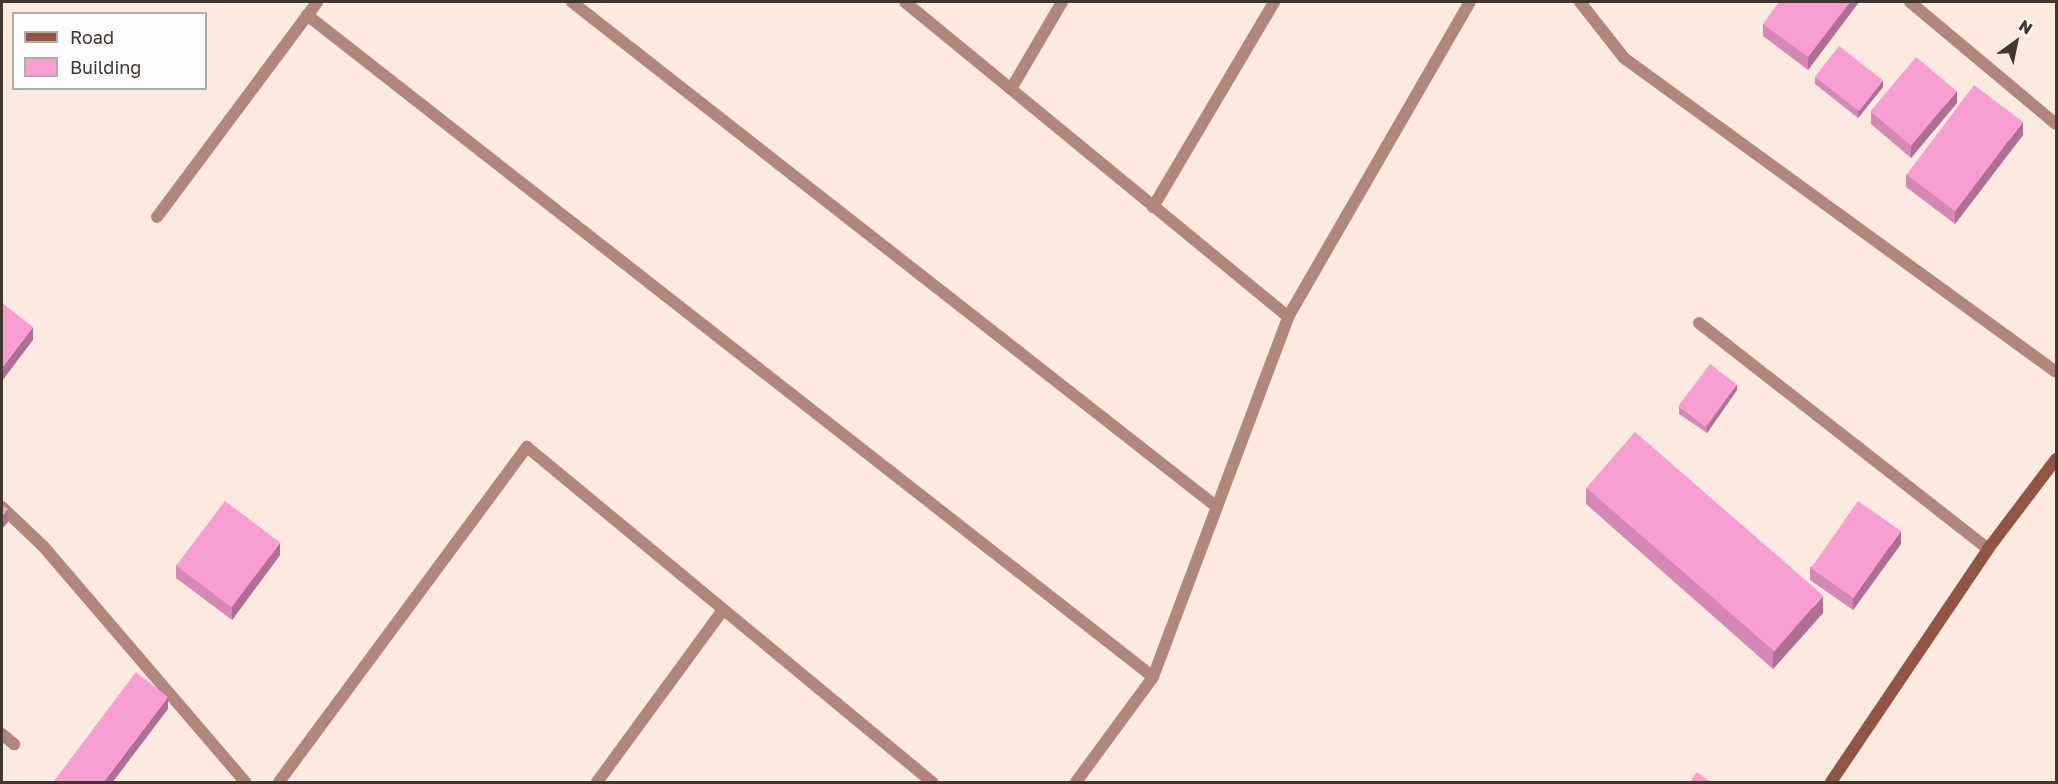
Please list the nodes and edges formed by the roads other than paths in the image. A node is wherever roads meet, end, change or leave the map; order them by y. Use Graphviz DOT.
graph roads {
  1 [pos="317,2"];
  2 [pos="572,2"];
  3 [pos="905,2"];
  4 [pos="1062,2"];
  5 [pos="1274,2"];
  6 [pos="1470,2"];
  7 [pos="1580,2"];
  8 [pos="1910,2"];
  9 [pos="307,15"];
  10 [pos="1011,89"];
  11 [pos="2056,124"];
  12 [pos="1153,207"];
  13 [pos="157,217"];
  14 [pos="1288,317"];
  15 [pos="1699,323"];
  16 [pos="2056,372"];
  17 [pos="2056,459"];
  18 [pos="2,507"];
  19 [pos="1217,507"];
  20 [pos="1988,549"];
  21 [pos="723,610"];
  22 [pos="1153,677"];
  23 [pos="2,734"];
  24 [pos="14,744"];
  25 [pos="245,783"];
  26 [pos="279,783"];
  27 [pos="597,783"];
  28 [pos="932,783"];
  29 [pos="1076,783"];
  30 [pos="1831,783"];
  1 -- 9 [label="street"];
  2 -- 19 [label="street"];
  3 -- 10 [label="street"];
  4 -- 10 [label="street"];
  5 -- 12 [label="street"];
  6 -- 14 [label="street"];
  7 -- 16 [label="street"];
  8 -- 11 [label="street"];
  9 -- 13 [label="street"];
  9 -- 22 [label="street"];
  10 -- 12 [label="street"];
  12 -- 14 [label="street"];
  14 -- 19 [label="street"];
  15 -- 20 [label="street"];
  17 -- 20 [label="street"];
  18 -- 25 [label="street"];
  19 -- 22 [label="street"];
  20 -- 30 [label="street"];
  21 -- 26 [label="street"];
  21 -- 27 [label="street"];
  21 -- 28 [label="street"];
  22 -- 29 [label="street"];
  23 -- 24 [label="street"];
}
